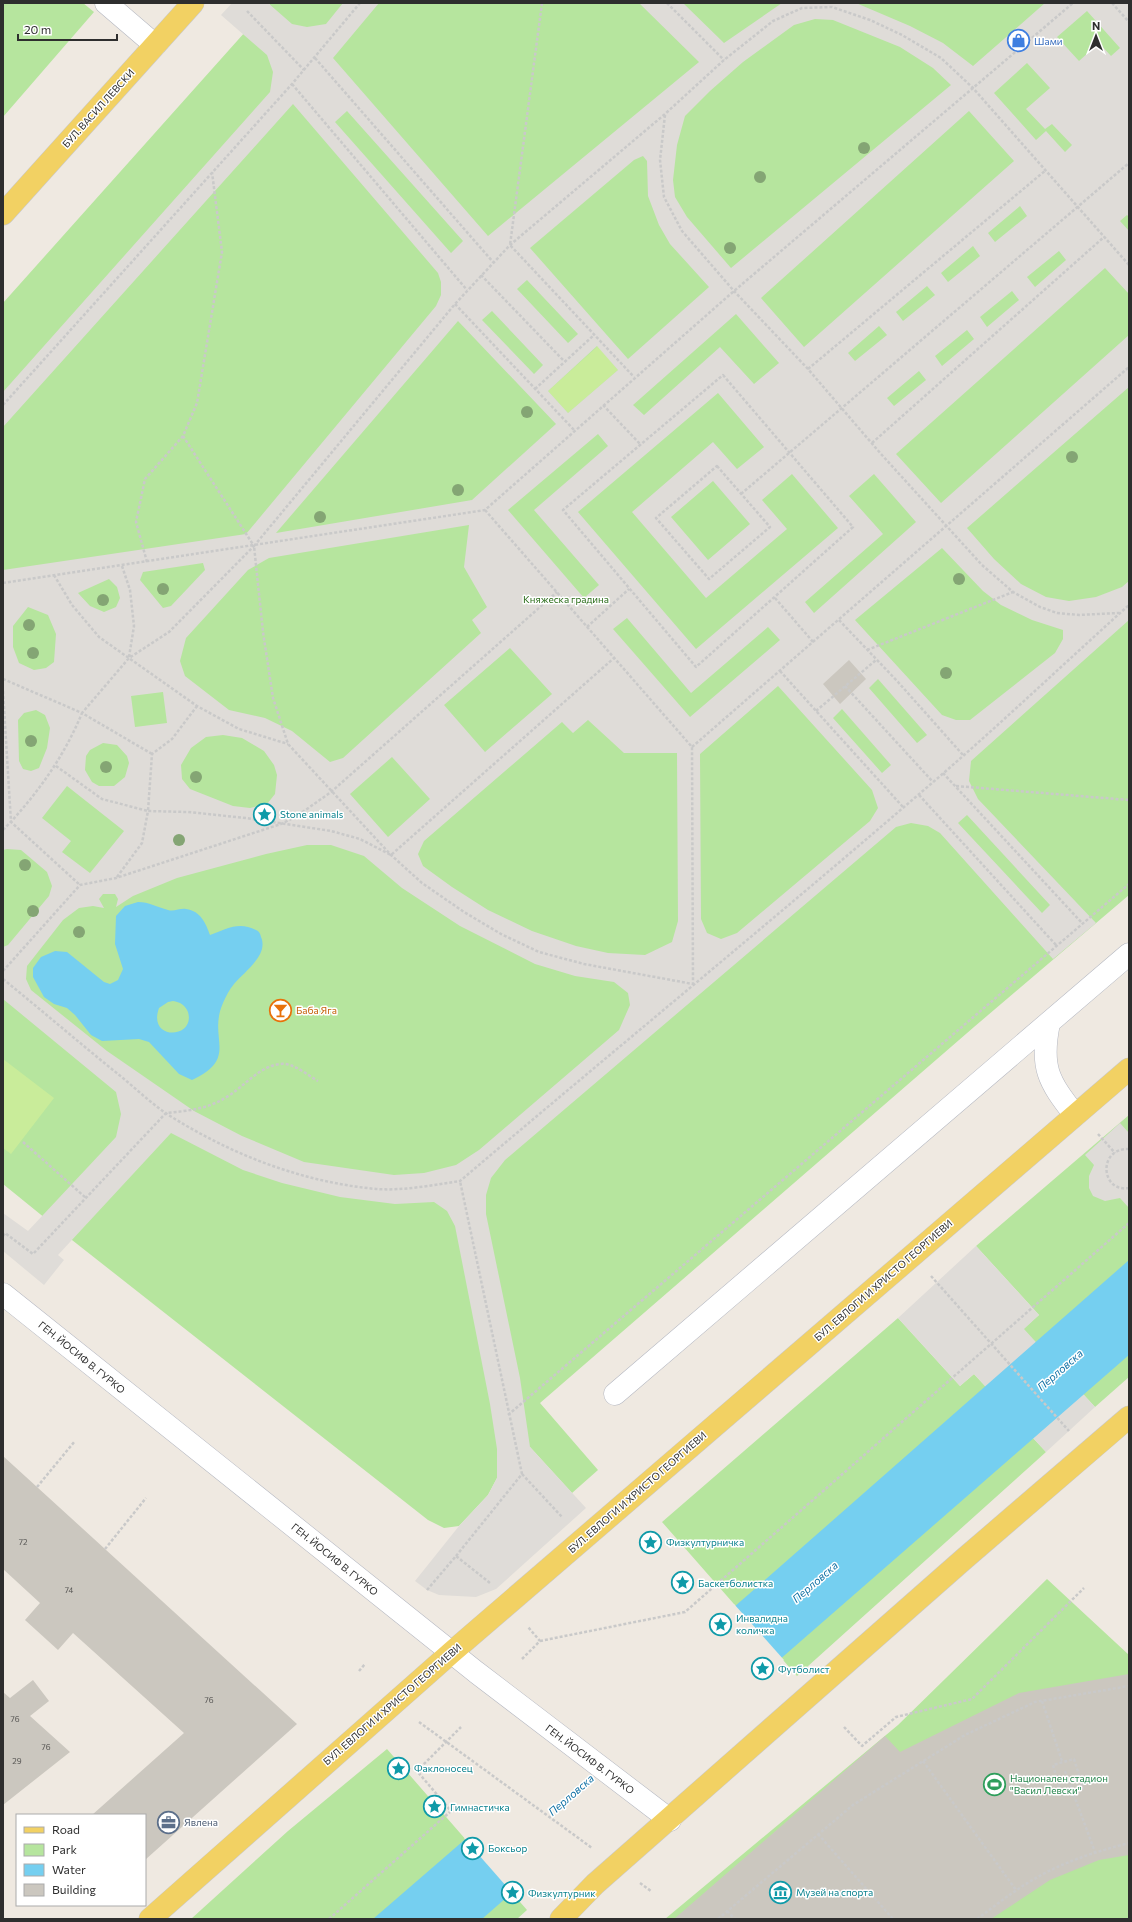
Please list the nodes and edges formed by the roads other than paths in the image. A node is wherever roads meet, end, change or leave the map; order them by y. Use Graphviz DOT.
graph roads {
  1 [pos="106,3"];
  2 [pos="193,3"];
  3 [pos="155,45"];
  4 [pos="3,214"];
  5 [pos="1129,954"];
  6 [pos="1049,1023"];
  7 [pos="1129,1069"];
  8 [pos="1075,1115"];
  9 [pos="3,1294"];
  10 [pos="616,1394"];
  11 [pos="1129,1417"];
  12 [pos="452,1652"];
  13 [pos="670,1820"];
  14 [pos="150,1919"];
  15 [pos="561,1919"];
  1 -- 3 [label="street"];
  2 -- 3 [label="main road, БУЛ. ВАСИЛ ЛЕВСКИ"];
  3 -- 4 [label="main road, БУЛ. ВАСИЛ ЛЕВСКИ"];
  5 -- 6 [label="street"];
  6 -- 8 [label="street"];
  6 -- 10 [label="street"];
  7 -- 8 [label="main road, БУЛ. ЕВЛОГИ И ХРИСТО ГЕОРГИЕВИ"];
  8 -- 12 [label="main road, БУЛ. ЕВЛОГИ И ХРИСТО ГЕОРГИЕВИ"];
  9 -- 12 [label="street, ГЕН. ЙОСИФ В. ГУРКО"];
  11 -- 13 [label="main road"];
  12 -- 13 [label="street, ГЕН. ЙОСИФ В. ГУРКО"];
  12 -- 14 [label="main road, БУЛ. ЕВЛОГИ И ХРИСТО ГЕОРГИЕВИ"];
  13 -- 15 [label="main road"];
}
